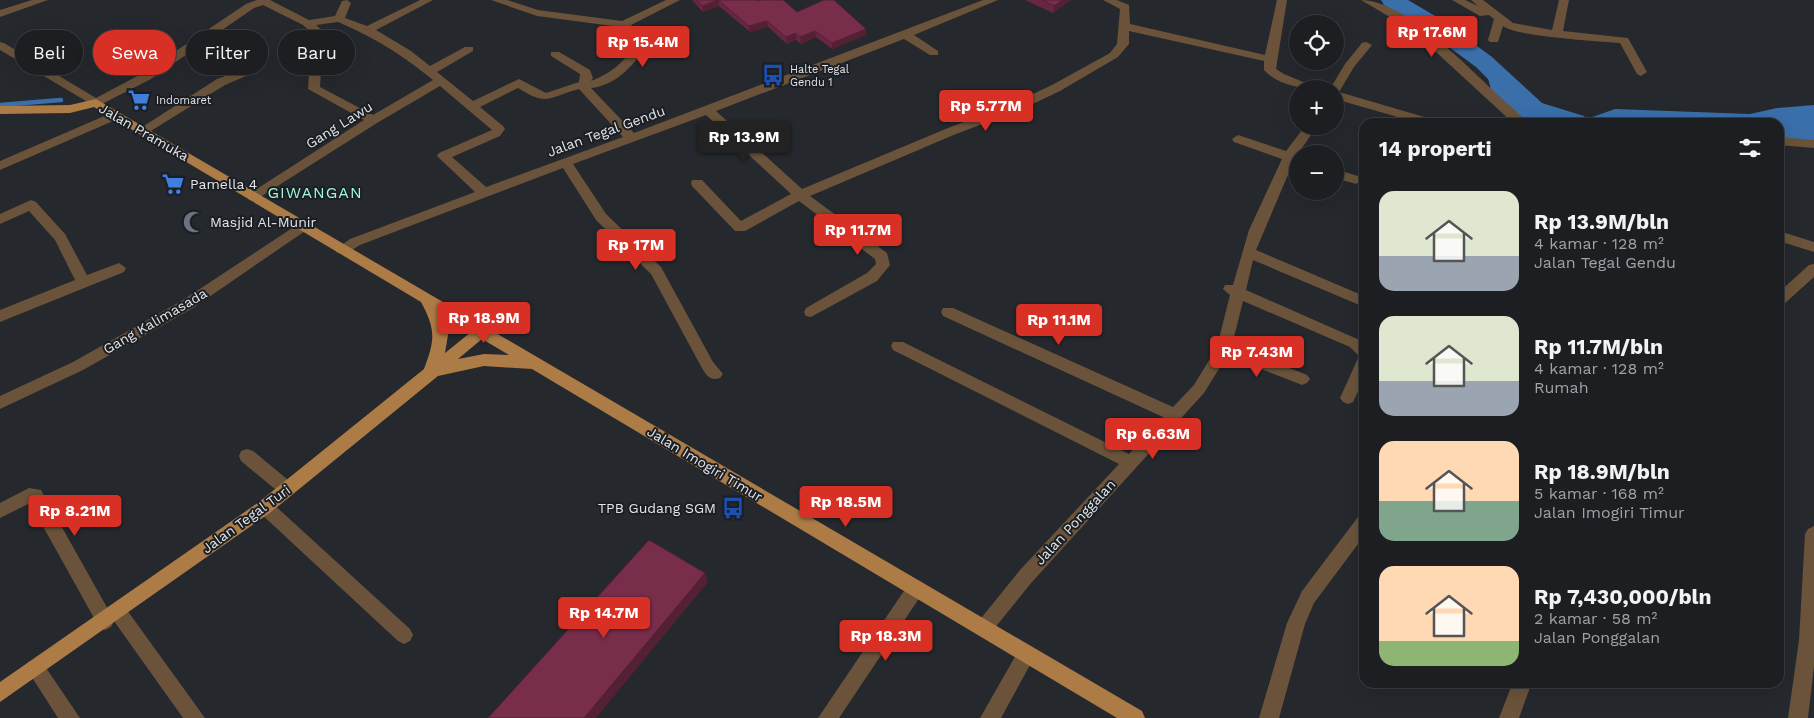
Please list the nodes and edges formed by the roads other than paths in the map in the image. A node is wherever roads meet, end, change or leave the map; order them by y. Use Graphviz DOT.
graph roads {
  1 [pos="43,0"];
  2 [pos="428,0"];
  3 [pos="496,0"];
  4 [pos="675,0"];
  5 [pos="993,0"];
  6 [pos="1108,0"];
  7 [pos="1282,0"];
  8 [pos="1366,0"];
  9 [pos="1457,0"];
  10 [pos="1476,0"];
  11 [pos="1564,0"];
  12 [pos="513,2"];
  13 [pos="346,3"];
  14 [pos="0,14"];
  15 [pos="339,19"];
  16 [pos="1498,21"];
  17 [pos="307,23"];
  18 [pos="622,24"];
  19 [pos="1123,26"];
  20 [pos="1510,26"];
  21 [pos="366,31"];
  22 [pos="1557,34"];
  23 [pos="906,35"];
  24 [pos="1494,40"];
  25 [pos="0,45"];
  26 [pos="1366,45"];
  27 [pos="469,49"];
  28 [pos="934,53"];
  29 [pos="555,54"];
  30 [pos="1270,59"];
  31 [pos="431,71"];
  32 [pos="1640,72"];
  33 [pos="239,75"];
  34 [pos="442,80"];
  35 [pos="1289,80"];
  36 [pos="1341,80"];
  37 [pos="582,86"];
  38 [pos="1344,98"];
  39 [pos="96,103"];
  40 [pos="473,106"];
  41 [pos="707,109"];
  42 [pos="0,110"];
  43 [pos="116,115"];
  44 [pos="1413,118"];
  45 [pos="1514,118"];
  46 [pos="373,120"];
  47 [pos="142,131"];
  48 [pos="631,138"];
  49 [pos="1238,139"];
  50 [pos="1784,141"];
  51 [pos="1814,144"];
  52 [pos="1289,158"];
  53 [pos="565,162"];
  54 [pos="0,166"];
  55 [pos="1289,167"];
  56 [pos="1344,176"];
  57 [pos="1356,180"];
  58 [pos="697,183"];
  59 [pos="483,192"];
  60 [pos="800,195"];
  61 [pos="254,197"];
  62 [pos="0,218"];
  63 [pos="304,226"];
  64 [pos="1784,238"];
  65 [pos="1814,247"];
  66 [pos="342,250"];
  67 [pos="1248,252"];
  68 [pos="119,268"];
  69 [pos="1814,269"];
  70 [pos="83,281"];
  71 [pos="1233,290"];
  72 [pos="1784,296"];
  73 [pos="426,299"];
  74 [pos="1359,300"];
  75 [pos="811,312"];
  76 [pos="948,312"];
  77 [pos="0,316"];
  78 [pos="482,331"];
  79 [pos="898,346"];
  80 [pos="1359,347"];
  81 [pos="1224,348"];
  82 [pos="540,366"];
  83 [pos="1359,372"];
  84 [pos="431,373"];
  85 [pos="715,374"];
  86 [pos="1302,379"];
  87 [pos="1348,398"];
  88 [pos="0,403"];
  89 [pos="1175,415"];
  90 [pos="247,456"];
  91 [pos="1130,462"];
  92 [pos="287,489"];
  93 [pos="265,507"];
  94 [pos="0,511"];
  95 [pos="1359,529"];
  96 [pos="1814,534"];
  97 [pos="916,588"];
  98 [pos="112,616"];
  99 [pos="984,628"];
  100 [pos="404,635"];
  101 [pos="1027,654"];
  102 [pos="35,668"];
  103 [pos="1521,688"];
  104 [pos="0,693"];
  105 [pos="70,718"];
  106 [pos="195,718"];
  107 [pos="828,718"];
  108 [pos="990,718"];
  109 [pos="1135,718"];
  110 [pos="1269,718"];
  111 [pos="1509,718"];
  112 [pos="1798,718"];
  1 -- 14 [label="street"];
  2 -- 21 [label="street"];
  3 -- 12 [label="street"];
  4 -- 18 [label="street"];
  5 -- 23 [label="street, Jalan Tegal Gendu"];
  6 -- 19 [label="street"];
  7 -- 30 [label="street"];
  8 -- 45 [label="street"];
  9 -- 16 [label="street"];
  10 -- 20 [label="street"];
  11 -- 22 [label="street"];
  12 -- 18 [label="street"];
  13 -- 15 [label="street"];
  15 -- 17 [label="street"];
  15 -- 21 [label="street"];
  16 -- 20 [label="street"];
  16 -- 24 [label="street"];
  17 -- 39 [label="street"];
  17 -- 46 [label="street"];
  18 -- 37 [label="street"];
  19 -- 30 [label="street"];
  19 -- 60 [label="street"];
  20 -- 22 [label="street"];
  21 -- 31 [label="street"];
  22 -- 32 [label="street"];
  23 -- 28 [label="street"];
  23 -- 41 [label="street, Jalan Tegal Gendu"];
  25 -- 39 [label="street"];
  26 -- 36 [label="street"];
  27 -- 31 [label="street"];
  29 -- 37 [label="street"];
  30 -- 35 [label="street"];
  31 -- 34 [label="street"];
  33 -- 47 [label="street"];
  34 -- 40 [label="street"];
  34 -- 46 [label="street, Gang Lawu"];
  37 -- 40 [label="street"];
  37 -- 48 [label="street"];
  38 -- 44 [label="street"];
  39 -- 42 [label="main road, Jalan Pramuka"];
  39 -- 43 [label="main road, Jalan Pramuka"];
  40 -- 59 [label="street"];
  41 -- 48 [label="street, Jalan Tegal Gendu"];
  41 -- 60 [label="street"];
  43 -- 47 [label="main road, Jalan Pramuka"];
  43 -- 54 [label="street"];
  46 -- 61 [label="street, Gang Lawu"];
  47 -- 61 [label="main road, Jalan Pramuka"];
  48 -- 53 [label="street, Jalan Tegal Gendu"];
  49 -- 52 [label="street"];
  50 -- 51 [label="street"];
  53 -- 59 [label="street, Jalan Tegal Gendu"];
  53 -- 85 [label="street"];
  55 -- 67 [label="street, Jalan Ponggalan"];
  56 -- 57 [label="street"];
  58 -- 60 [label="street"];
  59 -- 66 [label="street, Jalan Tegal Gendu"];
  60 -- 75 [label="street"];
  61 -- 63 [label="main road, Jalan Pramuka"];
  62 -- 70 [label="street"];
  63 -- 66 [label="main road, Jalan Pramuka"];
  63 -- 88 [label="street, Gang Kalimasada"];
  64 -- 65 [label="street"];
  66 -- 73 [label="main road, Jalan Pramuka"];
  67 -- 71 [label="street, Jalan Ponggalan"];
  67 -- 74 [label="street"];
  68 -- 70 [label="street"];
  69 -- 72 [label="street"];
  70 -- 77 [label="street"];
  71 -- 80 [label="street"];
  71 -- 81 [label="street, Jalan Ponggalan"];
  73 -- 78 [label="main road, Jalan Pramuka"];
  73 -- 84 [label="main road"];
  76 -- 89 [label="street"];
  78 -- 82 [label="main road, Jalan Imogiri Timur"];
  78 -- 84 [label="main road, Jalan Tegal Turi"];
  79 -- 91 [label="street"];
  81 -- 86 [label="street"];
  81 -- 89 [label="street, Jalan Ponggalan"];
  82 -- 84 [label="main road"];
  82 -- 97 [label="main road, Jalan Imogiri Timur"];
  83 -- 87 [label="street"];
  84 -- 92 [label="main road, Jalan Tegal Turi"];
  89 -- 91 [label="street, Jalan Ponggalan"];
  90 -- 92 [label="street"];
  91 -- 99 [label="street, Jalan Ponggalan"];
  92 -- 93 [label="main road, Jalan Tegal Turi"];
  93 -- 98 [label="main road, Jalan Tegal Turi"];
  93 -- 100 [label="street"];
  94 -- 98 [label="street"];
  95 -- 110 [label="street"];
  96 -- 112 [label="street"];
  97 -- 99 [label="main road, Jalan Imogiri Timur"];
  97 -- 107 [label="street"];
  98 -- 102 [label="main road, Jalan Tegal Turi"];
  98 -- 106 [label="street"];
  99 -- 101 [label="main road, Jalan Imogiri Timur"];
  101 -- 108 [label="street"];
  101 -- 109 [label="main road, Jalan Imogiri Timur"];
  102 -- 104 [label="main road, Jalan Tegal Turi"];
  102 -- 105 [label="street"];
  103 -- 111 [label="street"];
}
